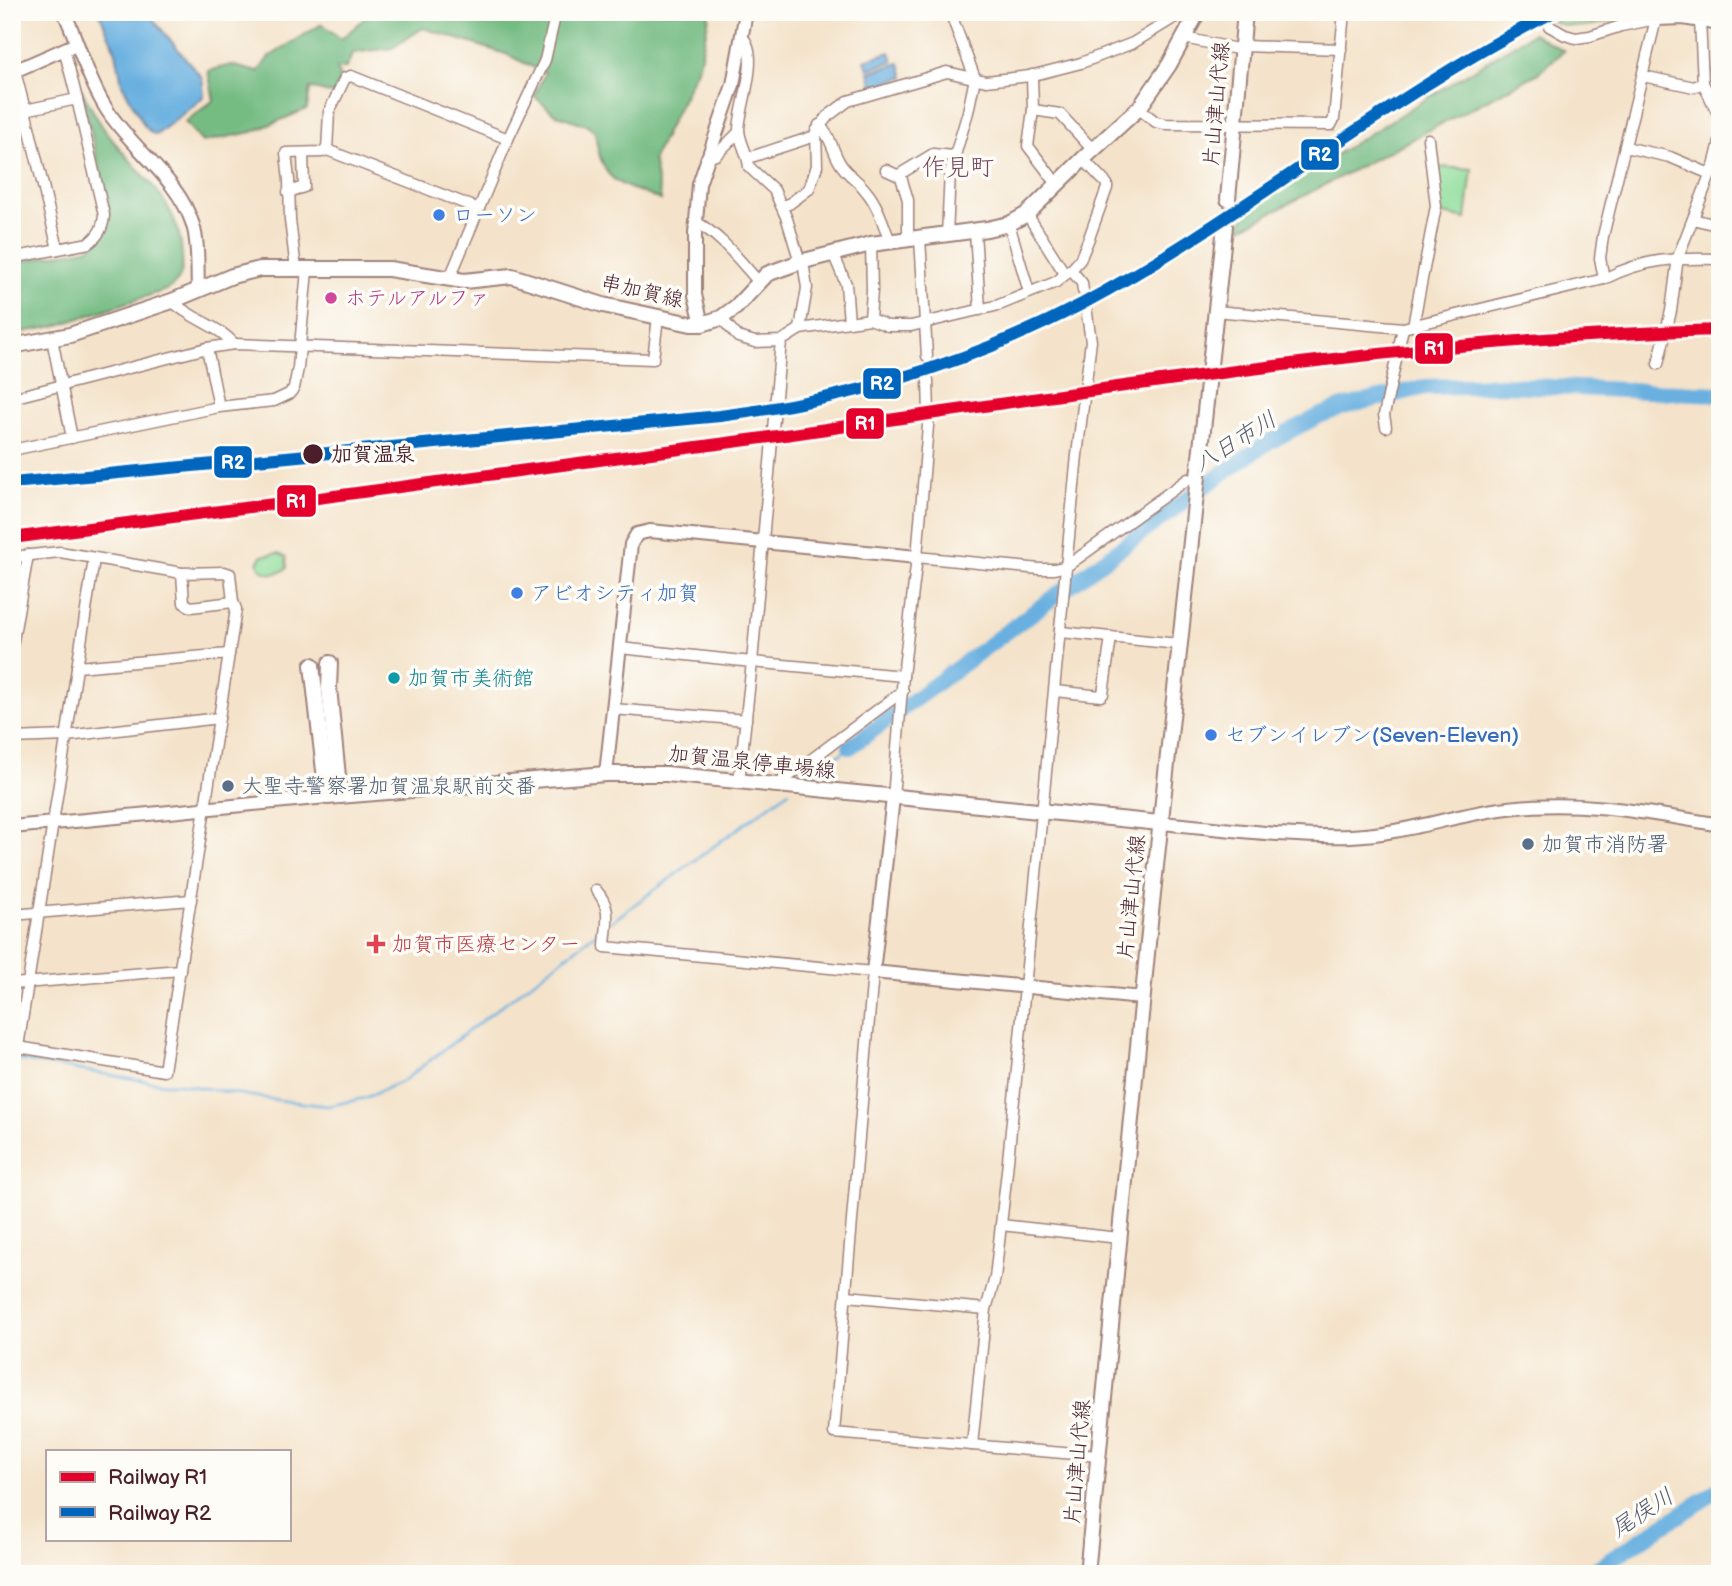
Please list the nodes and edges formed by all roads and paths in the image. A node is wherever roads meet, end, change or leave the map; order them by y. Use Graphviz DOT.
graph roads {
  1 [pos="64,12"];
  2 [pos="556,12"];
  3 [pos="746,12"];
  4 [pos="950,12"];
  5 [pos="1245,12"];
  6 [pos="1344,12"];
  7 [pos="1196,15"];
  8 [pos="1656,19"];
  9 [pos="1700,20"];
  10 [pos="1720,24"];
  11 [pos="1549,26"];
  12 [pos="742,37"];
  13 [pos="1184,38"];
  14 [pos="70,47"];
  15 [pos="1242,48"];
  16 [pos="1340,49"];
  17 [pos="13,72"];
  18 [pos="1032,75"];
  19 [pos="1643,76"];
  20 [pos="975,78"];
  21 [pos="1703,83"];
  22 [pos="77,99"];
  23 [pos="1139,109"];
  24 [pos="25,110"];
  25 [pos="1033,110"];
  26 [pos="1720,118"];
  27 [pos="1236,124"];
  28 [pos="820,125"];
  29 [pos="739,132"];
  30 [pos="815,136"];
  31 [pos="508,139"];
  32 [pos="1428,139"];
  33 [pos="1720,142"];
  34 [pos="1625,147"];
  35 [pos="327,150"];
  36 [pos="303,153"];
  37 [pos="1088,155"];
  38 [pos="953,156"];
  39 [pos="706,158"];
  40 [pos="748,158"];
  41 [pos="1718,163"];
  42 [pos="886,170"];
  43 [pos="900,174"];
  44 [pos="1710,174"];
  45 [pos="1057,184"];
  46 [pos="288,192"];
  47 [pos="1228,199"];
  48 [pos="782,206"];
  49 [pos="479,209"];
  50 [pos="1027,214"];
  51 [pos="1693,219"];
  52 [pos="696,222"];
  53 [pos="1009,224"];
  54 [pos="1225,226"];
  55 [pos="1720,226"];
  56 [pos="975,231"];
  57 [pos="947,235"];
  58 [pos="914,239"];
  59 [pos="890,241"];
  60 [pos="871,244"];
  61 [pos="58,249"];
  62 [pos="833,253"];
  63 [pos="1678,257"];
  64 [pos="12,258"];
  65 [pos="1720,259"];
  66 [pos="801,262"];
  67 [pos="302,269"];
  68 [pos="1068,272"];
  69 [pos="1604,279"];
  70 [pos="449,280"];
  71 [pos="758,281"];
  72 [pos="198,289"];
  73 [pos="1083,291"];
  74 [pos="1029,292"];
  75 [pos="172,300"];
  76 [pos="1086,307"];
  77 [pos="980,310"];
  78 [pos="1215,311"];
  79 [pos="658,317"];
  80 [pos="721,318"];
  81 [pos="870,319"];
  82 [pos="849,322"];
  83 [pos="702,324"];
  84 [pos="926,324"];
  85 [pos="1408,327"];
  86 [pos="800,329"];
  87 [pos="52,339"];
  88 [pos="781,341"];
  89 [pos="234,344"];
  90 [pos="299,345"];
  91 [pos="12,346"];
  92 [pos="207,348"];
  93 [pos="927,356"];
  94 [pos="1658,364"];
  95 [pos="928,380"];
  96 [pos="62,386"];
  97 [pos="12,398"];
  98 [pos="219,407"];
  99 [pos="1386,427"];
  100 [pos="72,438"];
  101 [pos="12,450"];
  102 [pos="1193,479"];
  103 [pos="763,541"];
  104 [pos="28,555"];
  105 [pos="12,557"];
  106 [pos="917,557"];
  107 [pos="94,559"];
  108 [pos="1067,569"];
  109 [pos="182,573"];
  110 [pos="233,602"];
  111 [pos="1061,632"];
  112 [pos="1111,637"];
  113 [pos="1178,644"];
  114 [pos="12,646"];
  115 [pos="620,648"];
  116 [pos="229,654"];
  117 [pos="752,662"];
  118 [pos="330,663"];
  119 [pos="312,665"];
  120 [pos="77,667"];
  121 [pos="903,676"];
  122 [pos="1055,691"];
  123 [pos="902,693"];
  124 [pos="613,709"];
  125 [pos="219,718"];
  126 [pos="746,720"];
  127 [pos="67,736"];
  128 [pos="12,738"];
  129 [pos="606,774"];
  130 [pos="739,782"];
  131 [pos="779,786"];
  132 [pos="334,797"];
  133 [pos="893,798"];
  134 [pos="205,809"];
  135 [pos="1043,812"];
  136 [pos="1160,823"];
  137 [pos="53,824"];
  138 [pos="1720,825"];
  139 [pos="12,827"];
  140 [pos="596,890"];
  141 [pos="191,900"];
  142 [pos="40,914"];
  143 [pos="12,915"];
  144 [pos="180,970"];
  145 [pos="873,972"];
  146 [pos="12,984"];
  147 [pos="28,984"];
  148 [pos="1024,987"];
  149 [pos="1142,998"];
  150 [pos="15,1046"];
  151 [pos="1001,1225"];
  152 [pos="1119,1238"];
  153 [pos="847,1296"];
  154 [pos="986,1309"];
  155 [pos="972,1446"];
  156 [pos="1098,1457"];
  157 [pos="1087,1574"];
  1 -- 14 [label="street"];
  2 -- 31 [label="street"];
  3 -- 12 [label="street"];
  4 -- 20 [label="street"];
  5 -- 15 [label="main road, 片山津山代線"];
  6 -- 16 [label="street"];
  7 -- 13 [label="main road, 串加賀線"];
  7 -- 18 [label="street"];
  8 -- 9 [label="street"];
  8 -- 11 [label="street"];
  8 -- 19 [label="street"];
  9 -- 10 [label="street"];
  9 -- 21 [label="street"];
  12 -- 29 [label="street"];
  12 -- 39 [label="street"];
  13 -- 15 [label="street"];
  13 -- 23 [label="main road, 串加賀線"];
  14 -- 17 [label="street"];
  14 -- 22 [label="street"];
  14 -- 72 [label="street"];
  15 -- 16 [label="street"];
  15 -- 27 [label="main road, 片山津山代線"];
  16 -- 27 [label="street"];
  17 -- 24 [label="street"];
  18 -- 20 [label="street"];
  18 -- 25 [label="street"];
  19 -- 21 [label="street"];
  19 -- 34 [label="street"];
  20 -- 28 [label="street"];
  20 -- 38 [label="street"];
  21 -- 26 [label="street"];
  22 -- 24 [label="street"];
  22 -- 61 [label="street"];
  23 -- 27 [label="street"];
  23 -- 37 [label="main road, 串加賀線"];
  24 -- 61 [label="street"];
  25 -- 37 [label="street"];
  25 -- 45 [label="street"];
  27 -- 47 [label="main road, 片山津山代線"];
  28 -- 30 [label="street"];
  28 -- 59 [label="street"];
  29 -- 39 [label="street"];
  29 -- 40 [label="street"];
  30 -- 40 [label="street"];
  30 -- 48 [label="street"];
  31 -- 35 [label="street"];
  31 -- 49 [label="street"];
  32 -- 85 [label="street"];
  33 -- 41 [label="street"];
  34 -- 44 [label="street"];
  34 -- 69 [label="street"];
  35 -- 36 [label="street"];
  35 -- 49 [label="street"];
  36 -- 46 [label="street"];
  36 -- 46 [label="street"];
  37 -- 45 [label="main road, 串加賀線"];
  37 -- 68 [label="street"];
  38 -- 43 [label="street"];
  38 -- 57 [label="street"];
  39 -- 52 [label="street"];
  40 -- 48 [label="street"];
  41 -- 44 [label="street"];
  42 -- 43 [label="street"];
  43 -- 58 [label="street"];
  44 -- 51 [label="street"];
  45 -- 50 [label="main road, 串加賀線"];
  46 -- 67 [label="street"];
  48 -- 66 [label="street"];
  49 -- 70 [label="street"];
  50 -- 53 [label="main road, 串加賀線"];
  50 -- 68 [label="street"];
  51 -- 55 [label="street"];
  51 -- 63 [label="street"];
  52 -- 71 [label="street"];
  52 -- 83 [label="street"];
  53 -- 56 [label="main road, 串加賀線"];
  53 -- 74 [label="street"];
  54 -- 78 [label="main road, 片山津山代線"];
  56 -- 57 [label="main road, 串加賀線"];
  56 -- 77 [label="street"];
  57 -- 58 [label="main road, 串加賀線"];
  58 -- 59 [label="main road, 串加賀線"];
  58 -- 84 [label="street"];
  59 -- 60 [label="main road, 串加賀線"];
  60 -- 62 [label="main road, 串加賀線"];
  60 -- 81 [label="street"];
  61 -- 64 [label="street"];
  62 -- 66 [label="main road, 串加賀線"];
  62 -- 82 [label="street"];
  63 -- 65 [label="street"];
  63 -- 69 [label="street"];
  63 -- 94 [label="street"];
  66 -- 71 [label="main road, 串加賀線"];
  66 -- 86 [label="street"];
  67 -- 70 [label="main road, 串加賀線"];
  67 -- 72 [label="main road, 串加賀線"];
  67 -- 90 [label="street"];
  68 -- 73 [label="street"];
  68 -- 74 [label="street"];
  69 -- 85 [label="street"];
  70 -- 79 [label="main road, 串加賀線"];
  71 -- 80 [label="main road, 串加賀線"];
  72 -- 75 [label="main road, 串加賀線"];
  74 -- 77 [label="street"];
  75 -- 87 [label="main road, 串加賀線"];
  75 -- 89 [label="street"];
  76 -- 108 [label="street"];
  77 -- 84 [label="street"];
  78 -- 85 [label="street"];
  78 -- 102 [label="main road, 片山津山代線"];
  79 -- 83 [label="main road, 串加賀線"];
  79 -- 90 [label="street"];
  80 -- 83 [label="main road, 串加賀線"];
  80 -- 88 [label="street"];
  81 -- 82 [label="street"];
  81 -- 84 [label="street"];
  82 -- 86 [label="street"];
  84 -- 93 [label="street"];
  85 -- 99 [label="street"];
  86 -- 88 [label="street"];
  87 -- 91 [label="main road, 串加賀線"];
  87 -- 96 [label="street"];
  88 -- 103 [label="street"];
  89 -- 90 [label="street"];
  89 -- 92 [label="street"];
  90 -- 98 [label="street"];
  92 -- 96 [label="street"];
  92 -- 98 [label="street"];
  95 -- 106 [label="street"];
  96 -- 97 [label="street"];
  96 -- 100 [label="street"];
  98 -- 100 [label="street"];
  100 -- 101 [label="street"];
  102 -- 108 [label="street"];
  102 -- 113 [label="main road, 片山津山代線"];
  103 -- 106 [label="street"];
  103 -- 115 [label="street"];
  103 -- 117 [label="street"];
  104 -- 105 [label="street"];
  104 -- 107 [label="street"];
  104 -- 114 [label="street"];
  106 -- 108 [label="street"];
  106 -- 121 [label="street"];
  107 -- 109 [label="street"];
  107 -- 120 [label="street"];
  108 -- 111 [label="street"];
  109 -- 110 [label="street"];
  109 -- 110 [label="street"];
  110 -- 116 [label="street"];
  111 -- 112 [label="street"];
  111 -- 122 [label="street"];
  112 -- 113 [label="street"];
  112 -- 122 [label="street"];
  113 -- 136 [label="main road, 片山津山代線"];
  115 -- 117 [label="street"];
  115 -- 124 [label="street"];
  116 -- 120 [label="street"];
  116 -- 125 [label="street"];
  117 -- 121 [label="street"];
  117 -- 126 [label="street"];
  118 -- 132 [label="main road"];
  119 -- 132 [label="main road"];
  120 -- 127 [label="street"];
  121 -- 123 [label="street"];
  122 -- 135 [label="street"];
  123 -- 131 [label="street"];
  123 -- 133 [label="street"];
  124 -- 126 [label="street"];
  124 -- 129 [label="street"];
  125 -- 127 [label="street"];
  125 -- 134 [label="street"];
  126 -- 130 [label="street"];
  127 -- 128 [label="street"];
  127 -- 137 [label="street"];
  129 -- 130 [label="main road, 加賀温泉停車場線"];
  129 -- 132 [label="main road, 加賀温泉停車場線"];
  130 -- 131 [label="main road, 加賀温泉停車場線"];
  131 -- 133 [label="main road, 加賀温泉停車場線"];
  132 -- 134 [label="street"];
  133 -- 135 [label="main road, 加賀温泉停車場線"];
  133 -- 145 [label="street"];
  134 -- 137 [label="street"];
  134 -- 141 [label="street"];
  135 -- 136 [label="main road, 加賀温泉停車場線"];
  135 -- 148 [label="street"];
  136 -- 138 [label="street"];
  136 -- 149 [label="main road, 片山津山代線"];
  137 -- 139 [label="street"];
  137 -- 142 [label="street"];
  140 -- 145 [label="street"];
  141 -- 142 [label="street"];
  141 -- 144 [label="street"];
  142 -- 143 [label="street"];
  142 -- 147 [label="street"];
  144 -- 147 [label="street"];
  144 -- 150 [label="street"];
  145 -- 148 [label="street"];
  145 -- 153 [label="street"];
  146 -- 147 [label="street"];
  147 -- 150 [label="street"];
  148 -- 149 [label="street"];
  148 -- 151 [label="street"];
  149 -- 152 [label="main road, 片山津山代線"];
  151 -- 152 [label="street"];
  151 -- 154 [label="street"];
  152 -- 156 [label="main road, 片山津山代線"];
  153 -- 154 [label="street"];
  153 -- 155 [label="street"];
  154 -- 155 [label="street"];
  155 -- 156 [label="street"];
  156 -- 157 [label="main road, 片山津山代線"];
}
